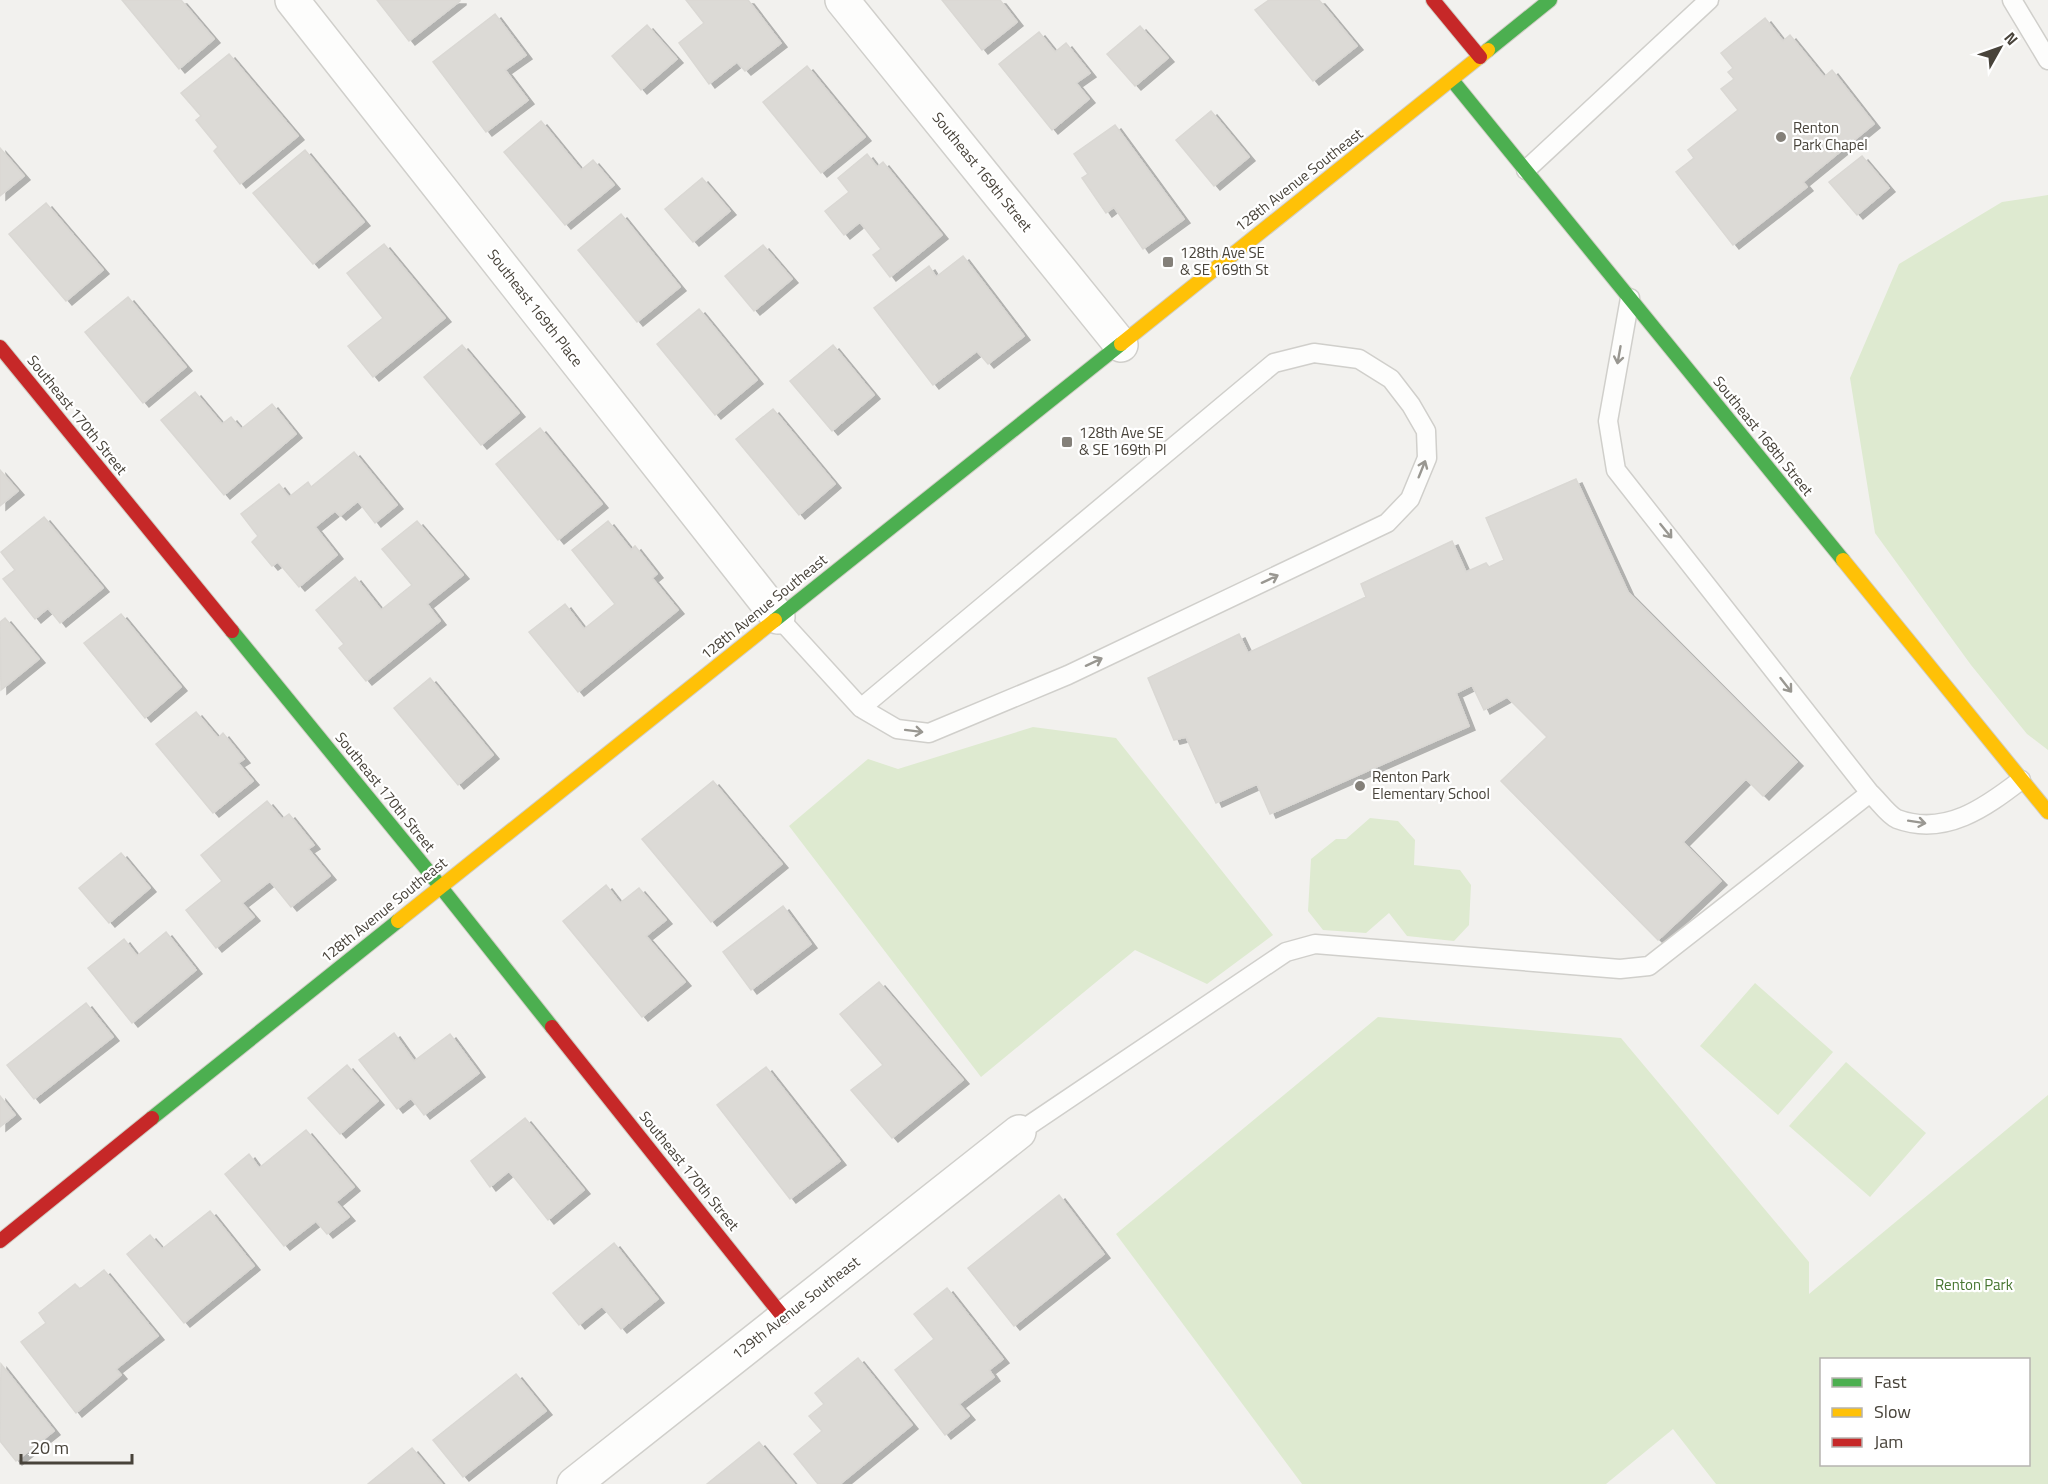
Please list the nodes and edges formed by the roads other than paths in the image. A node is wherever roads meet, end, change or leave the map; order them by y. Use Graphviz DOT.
graph roads {
  1 [pos="292,0"];
  2 [pos="842,0"];
  3 [pos="1433,0"];
  4 [pos="1550,0"];
  5 [pos="1709,0"];
  6 [pos="2013,2"];
  7 [pos="2048,34"];
  8 [pos="1480,57"];
  9 [pos="2048,60"];
  10 [pos="1452,80"];
  11 [pos="1526,170"];
  12 [pos="1630,298"];
  13 [pos="1121,345"];
  14 [pos="0,347"];
  15 [pos="778,616"];
  16 [pos="861,708"];
  17 [pos="2021,780"];
  18 [pos="1870,793"];
  19 [pos="2048,812"];
  20 [pos="440,886"];
  21 [pos="1019,1132"];
  22 [pos="0,1241"];
  23 [pos="784,1318"];
  24 [pos="574,1484"];
  1 -- 15 [label="street, Southeast 169th Place"];
  2 -- 13 [label="street, Southeast 169th Street"];
  3 -- 8 [label="street"];
  4 -- 8 [label="street, 128th Avenue Southeast"];
  5 -- 11 [label="lane"];
  6 -- 7 [label="lane"];
  6 -- 9 [label="lane"];
  8 -- 10 [label="street, 128th Avenue Southeast"];
  10 -- 11 [label="street, Southeast 168th Street"];
  10 -- 13 [label="street, 128th Avenue Southeast"];
  11 -- 12 [label="street, Southeast 168th Street"];
  12 -- 17 [label="street, Southeast 168th Street"];
  12 -- 18 [label="lane, one-way"];
  13 -- 15 [label="street, 128th Avenue Southeast"];
  14 -- 20 [label="street, Southeast 170th Street"];
  15 -- 16 [label="lane"];
  15 -- 20 [label="street, 128th Avenue Southeast"];
  16 -- 16 [label="lane, one-way"];
  18 -- 17 [label="lane, one-way"];
  17 -- 19 [label="street, Southeast 168th Street"];
  18 -- 21 [label="lane"];
  20 -- 22 [label="street, 128th Avenue Southeast"];
  20 -- 23 [label="street, Southeast 170th Street"];
  21 -- 23 [label="street, 129th Avenue Southeast"];
  23 -- 24 [label="street, 129th Avenue Southeast"];
}
